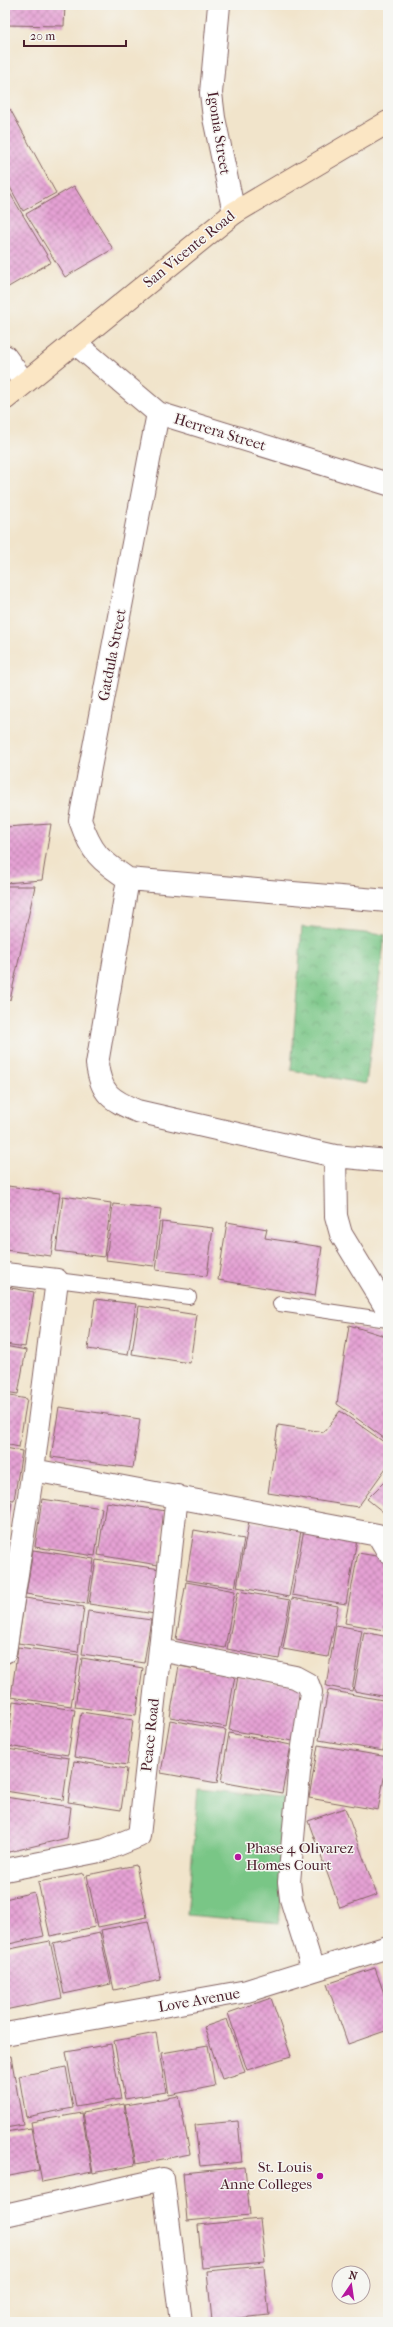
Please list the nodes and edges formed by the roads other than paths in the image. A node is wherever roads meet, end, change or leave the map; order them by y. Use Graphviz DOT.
graph roads {
  1 [pos="219,5"];
  2 [pos="388,122"];
  3 [pos="234,212"];
  4 [pos="74,342"];
  5 [pos="5,356"];
  6 [pos="24,382"];
  7 [pos="5,399"];
  8 [pos="158,413"];
  9 [pos="388,484"];
  10 [pos="128,880"];
  11 [pos="388,901"];
  12 [pos="334,1156"];
  13 [pos="388,1161"];
  14 [pos="5,1274"];
  15 [pos="57,1280"];
  16 [pos="189,1297"];
  17 [pos="280,1304"];
  18 [pos="388,1311"];
  19 [pos="388,1320"];
  20 [pos="33,1470"];
  21 [pos="177,1496"];
  22 [pos="388,1552"];
  23 [pos="160,1650"];
  24 [pos="5,1652"];
  25 [pos="5,1870"];
  26 [pos="388,1947"];
  27 [pos="313,1970"];
  28 [pos="5,2034"];
  29 [pos="5,2215"];
  30 [pos="181,2322"];
  1 -- 3 [label="street, Igonia Street"];
  2 -- 3 [label="main road, San Vicente Road"];
  3 -- 4 [label="main road, San Vicente Road"];
  4 -- 6 [label="main road, San Vicente Road"];
  4 -- 8 [label="street, Herrera Street"];
  5 -- 6 [label="street"];
  6 -- 7 [label="main road, San Vicente Road"];
  8 -- 9 [label="street, Herrera Street"];
  8 -- 10 [label="street, Gatdula Street"];
  10 -- 11 [label="street"];
  10 -- 12 [label="street"];
  12 -- 13 [label="street"];
  12 -- 18 [label="street"];
  14 -- 15 [label="street"];
  15 -- 16 [label="lane"];
  15 -- 20 [label="street"];
  17 -- 19 [label="lane"];
  20 -- 21 [label="street"];
  20 -- 24 [label="street"];
  21 -- 22 [label="street"];
  21 -- 23 [label="street, Peace Road"];
  23 -- 25 [label="street, Peace Road"];
  23 -- 27 [label="street"];
  26 -- 27 [label="street, Love Avenue"];
  27 -- 28 [label="street, Love Avenue"];
  29 -- 30 [label="street"];
}
